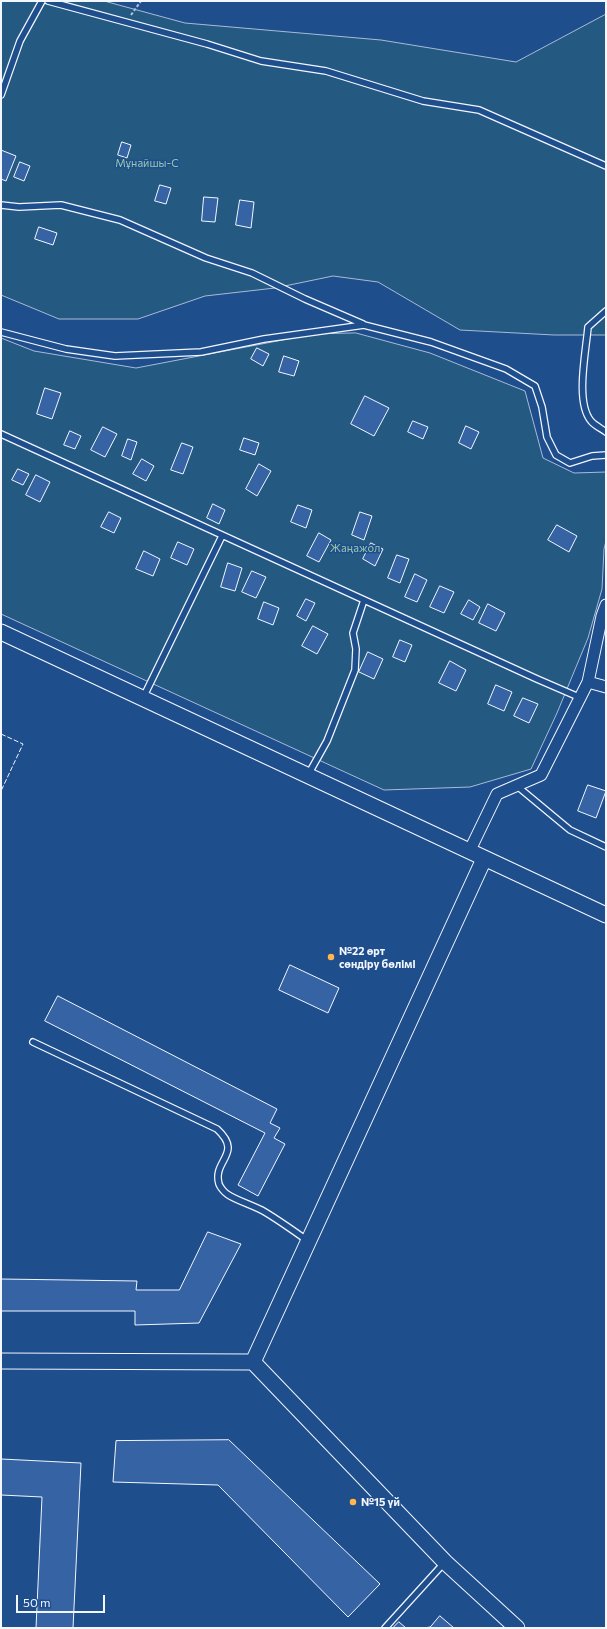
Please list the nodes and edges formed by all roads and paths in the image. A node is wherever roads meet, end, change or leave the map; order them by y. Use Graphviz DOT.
graph roads {
  1 [pos="42,1"];
  2 [pos="48,1"];
  3 [pos="141,1"];
  4 [pos="126,22"];
  5 [pos="1,95"];
  6 [pos="606,166"];
  7 [pos="1,206"];
  8 [pos="606,311"];
  9 [pos="364,325"];
  10 [pos="1,332"];
  11 [pos="606,432"];
  12 [pos="1,434"];
  13 [pos="606,455"];
  14 [pos="222,536"];
  15 [pos="364,600"];
  16 [pos="606,605"];
  17 [pos="1,632"];
  18 [pos="588,682"];
  19 [pos="606,687"];
  20 [pos="581,698"];
  21 [pos="142,699"];
  22 [pos="308,775"];
  23 [pos="516,786"];
  24 [pos="606,847"];
  25 [pos="469,852"];
  26 [pos="484,859"];
  27 [pos="606,915"];
  28 [pos="33,1042"];
  29 [pos="309,1241"];
  30 [pos="1,1361"];
  31 [pos="253,1362"];
  32 [pos="445,1562"];
  33 [pos="385,1628"];
  34 [pos="517,1628"];
  1 -- 5 [label="lane"];
  2 -- 4 [label="lane"];
  3 -- 4 [label="path"];
  4 -- 6 [label="lane"];
  7 -- 9 [label="lane"];
  8 -- 11 [label="lane"];
  9 -- 10 [label="lane"];
  9 -- 13 [label="lane"];
  12 -- 14 [label="lane"];
  14 -- 15 [label="lane"];
  14 -- 21 [label="lane"];
  15 -- 20 [label="lane"];
  15 -- 22 [label="lane"];
  16 -- 18 [label="street"];
  17 -- 21 [label="street"];
  18 -- 19 [label="street"];
  18 -- 20 [label="street"];
  20 -- 23 [label="street"];
  21 -- 22 [label="street"];
  22 -- 25 [label="street"];
  23 -- 24 [label="lane"];
  23 -- 25 [label="street"];
  25 -- 26 [label="street"];
  26 -- 27 [label="street"];
  26 -- 29 [label="street"];
  28 -- 29 [label="lane"];
  29 -- 31 [label="street"];
  30 -- 31 [label="street"];
  31 -- 32 [label="street"];
  32 -- 33 [label="lane"];
  32 -- 34 [label="street"];
}
